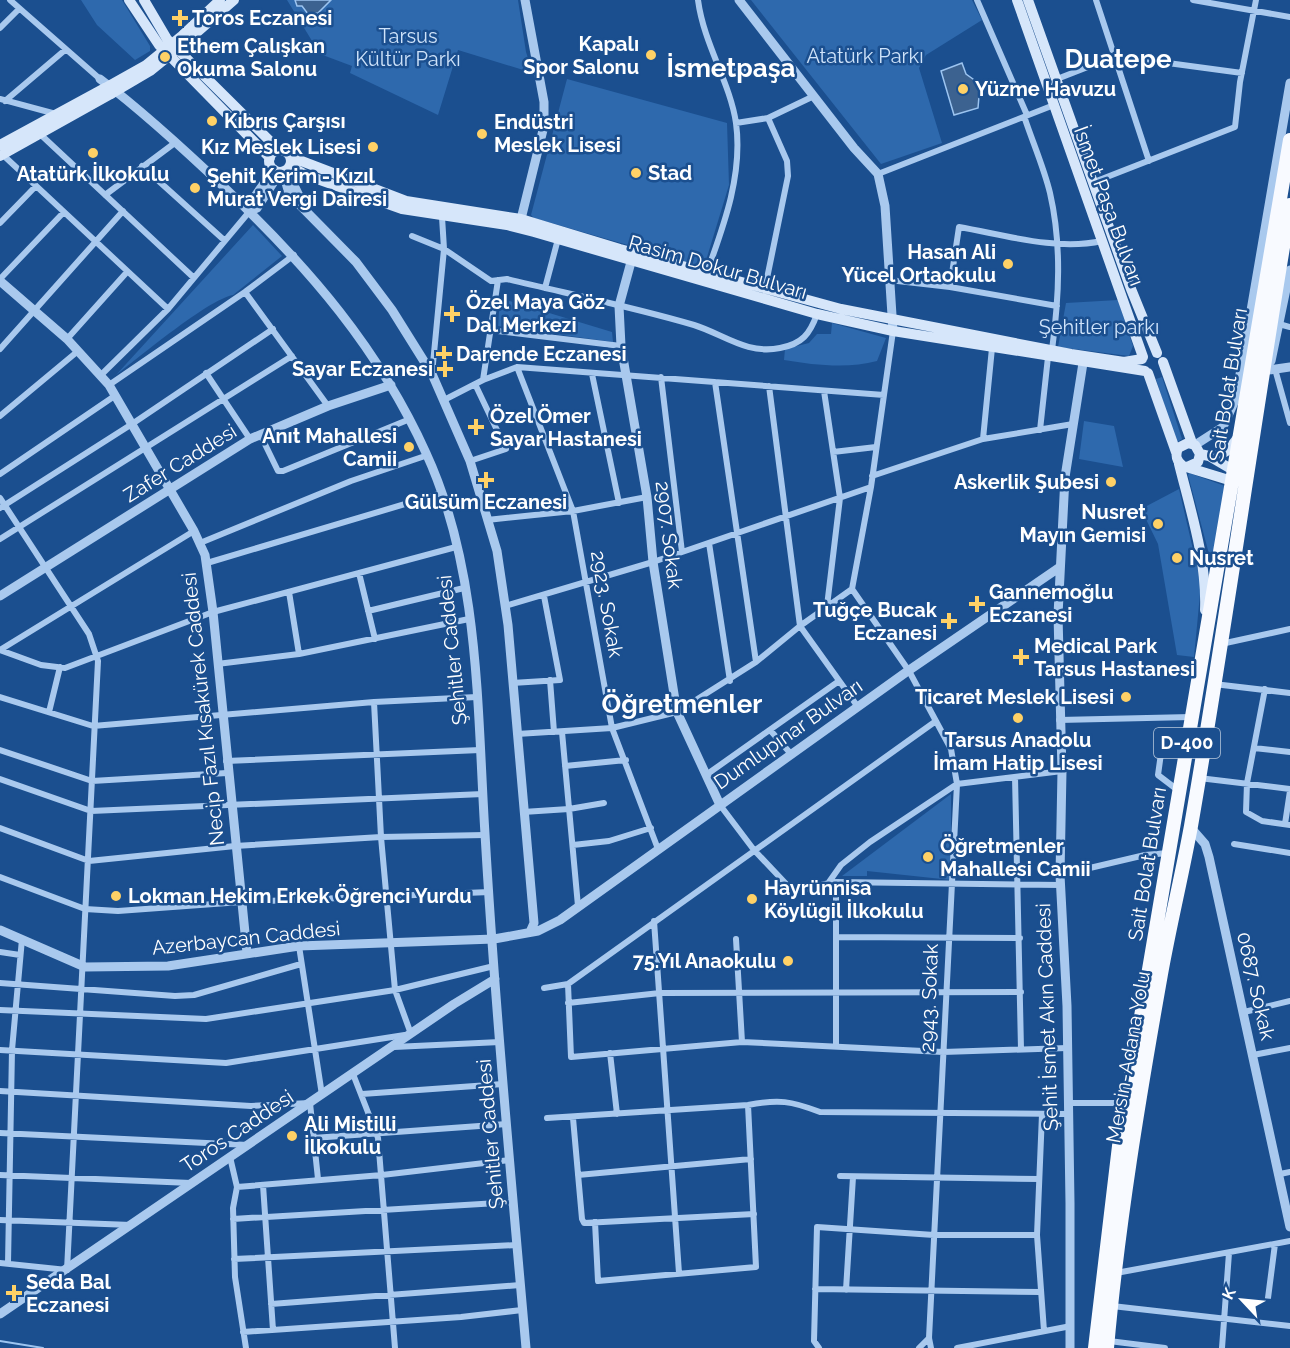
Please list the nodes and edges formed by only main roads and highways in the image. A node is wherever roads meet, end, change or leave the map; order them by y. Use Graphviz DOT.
graph roads {
  1 [pos="129,0"];
  2 [pos="144,0"];
  3 [pos="220,0"];
  4 [pos="234,0"];
  5 [pos="1017,0"];
  6 [pos="1029,0"];
  7 [pos="186,38"];
  8 [pos="163,42"];
  9 [pos="105,87"];
  10 [pos="1290,140"];
  11 [pos="279,150"];
  12 [pos="1,152"];
  13 [pos="270,158"];
  14 [pos="284,167"];
  15 [pos="1290,205"];
  16 [pos="892,325"];
  17 [pos="1050,354"];
  18 [pos="1143,358"];
  19 [pos="1160,358"];
  20 [pos="1147,372"];
  21 [pos="1245,433"];
  22 [pos="1199,450"];
  23 [pos="1176,452"];
  24 [pos="1183,465"];
  25 [pos="1233,475"];
  26 [pos="1247,480"];
  27 [pos="1204,644"];
  28 [pos="1108,1344"];
  29 [pos="1095,1348"];
  1 -- 8 [label="main road"];
  2 -- 8 [label="main road"];
  3 -- 7 [label="main road"];
  4 -- 7 [label="main road"];
  5 -- 18 [label="main road, İsmet Paşa Bulvarı"];
  6 -- 19 [label="main road, İsmet Paşa Bulvarı"];
  7 -- 9 [label="main road, bridge"];
  8 -- 11 [label="main road"];
  8 -- 13 [label="main road"];
  9 -- 12 [label="main road"];
  9 -- 12 [label="main road"];
  10 -- 21 [label="highway, Sait Bolat Bulvarı / D-400"];
  11 -- 13 [label="main road"];
  11 -- 14 [label="main road"];
  13 -- 14 [label="main road"];
  14 -- 16 [label="main road"];
  14 -- 16 [label="main road, Rasim Dokur Bulvarı"];
  15 -- 21 [label="highway, Mersin-Adana Yolu / D-400"];
  16 -- 17 [label="main road"];
  16 -- 17 [label="main road, Rasim Dokur Bulvarı"];
  17 -- 18 [label="main road"];
  17 -- 20 [label="main road, Rasim Dokur Bulvarı"];
  18 -- 19 [label="main road"];
  18 -- 20 [label="main road"];
  19 -- 20 [label="main road"];
  19 -- 22 [label="main road, İsmet Paşa Bulvarı"];
  20 -- 23 [label="main road"];
  21 -- 22 [label="main road"];
  21 -- 25 [label="highway, Sait Bolat Bulvarı / D-400"];
  21 -- 26 [label="highway, Mersin-Adana Yolu / D-400"];
  22 -- 23 [label="main road"];
  22 -- 24 [label="main road"];
  22 -- 25 [label="main road"];
  23 -- 24 [label="main road"];
  24 -- 25 [label="main road"];
  24 -- 27 [label="main road"];
  25 -- 26 [label="main road"];
  25 -- 27 [label="highway, Sait Bolat Bulvarı / D-400"];
  26 -- 28 [label="highway, Mersin-Adana Yolu / D-400"];
  27 -- 29 [label="highway, Sait Bolat Bulvarı / D-400"];
}
